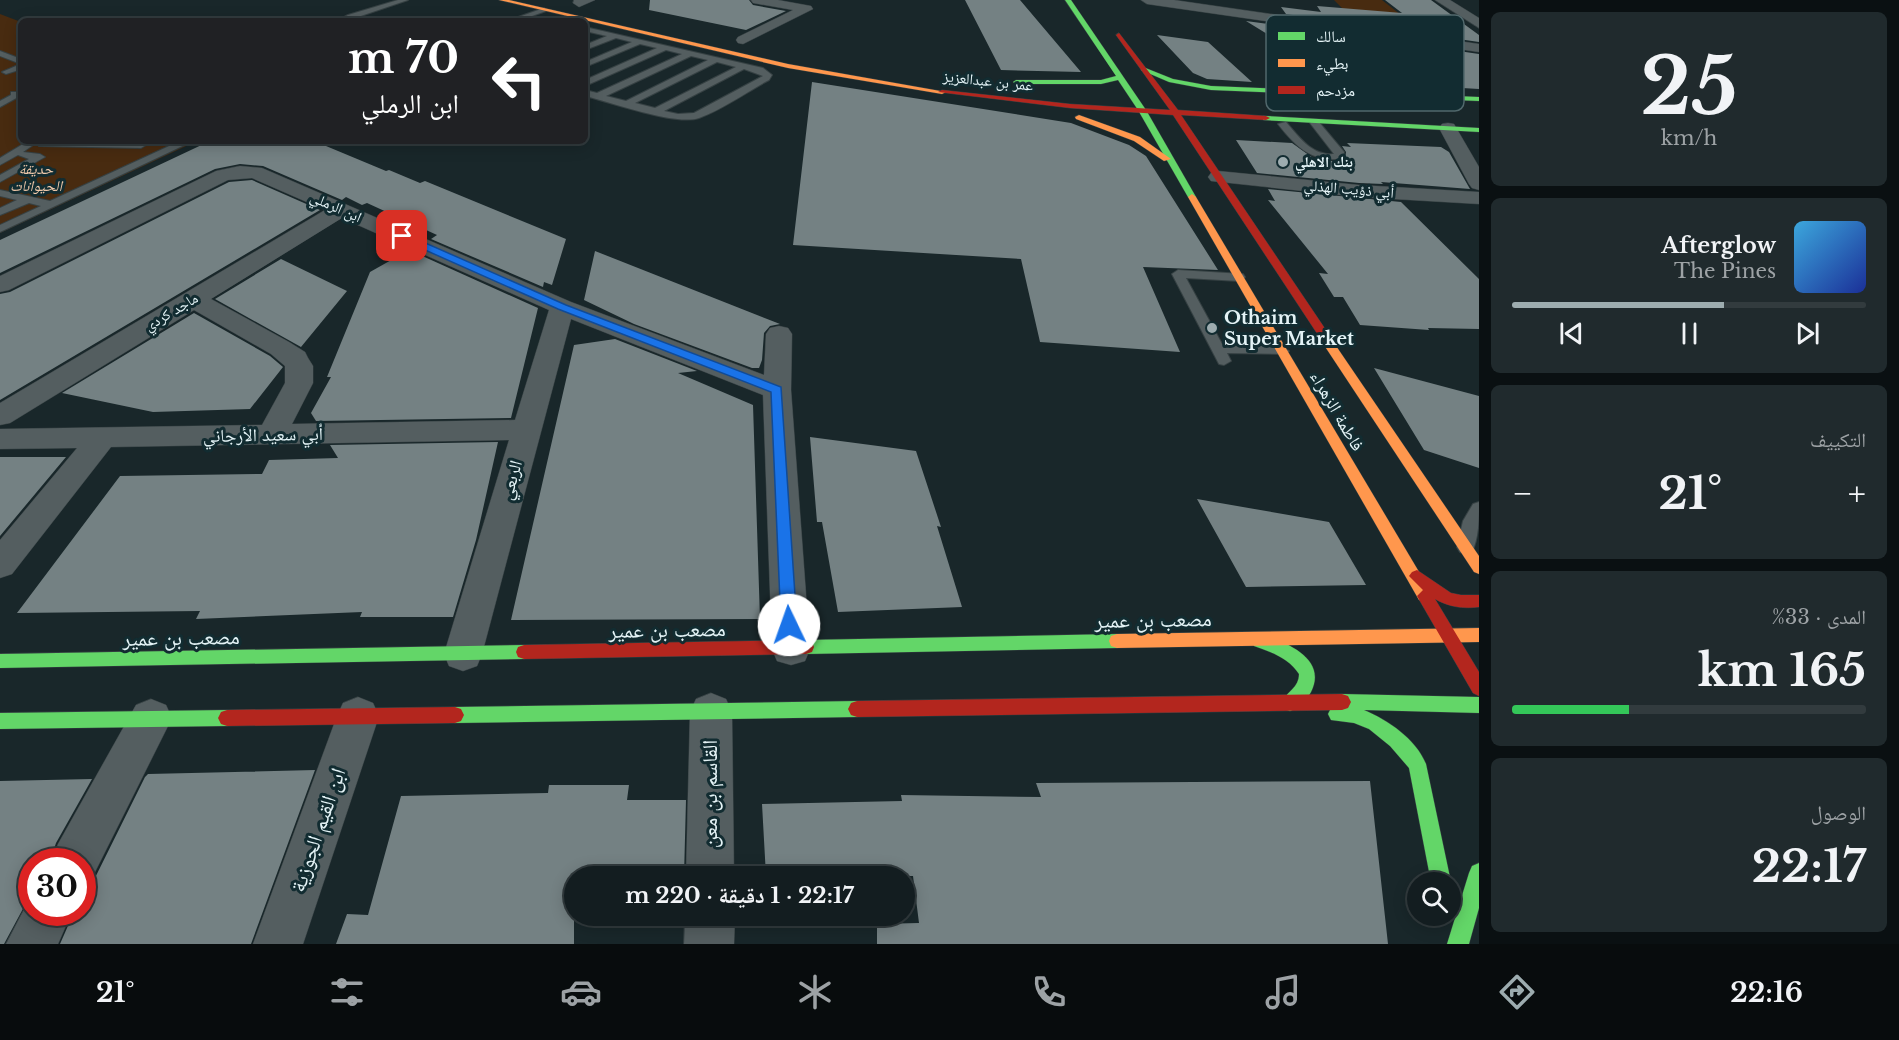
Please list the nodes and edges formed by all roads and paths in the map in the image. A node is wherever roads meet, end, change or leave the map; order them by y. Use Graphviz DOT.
graph roads {
  1 [pos="405,0"];
  2 [pos="502,0"];
  3 [pos="563,0"];
  4 [pos="757,0"];
  5 [pos="1068,0"];
  6 [pos="1147,0"];
  7 [pos="1441,0"];
  8 [pos="417,1"];
  9 [pos="584,2"];
  10 [pos="544,10"];
  11 [pos="612,11"];
  12 [pos="346,18"];
  13 [pos="368,18"];
  14 [pos="526,18"];
  15 [pos="579,18"];
  16 [pos="1266,18"];
  17 [pos="588,20"];
  18 [pos="1479,24"];
  19 [pos="1113,26"];
  20 [pos="588,31"];
  21 [pos="615,36"];
  22 [pos="737,39"];
  23 [pos="639,42"];
  24 [pos="764,45"];
  25 [pos="1464,46"];
  26 [pos="15,47"];
  27 [pos="588,47"];
  28 [pos="664,48"];
  29 [pos="1479,48"];
  30 [pos="0,52"];
  31 [pos="689,54"];
  32 [pos="715,60"];
  33 [pos="848,62"];
  34 [pos="588,64"];
  35 [pos="742,66"];
  36 [pos="13,67"];
  37 [pos="1143,69"];
  38 [pos="900,70"];
  39 [pos="1121,77"];
  40 [pos="588,82"];
  41 [pos="12,90"];
  42 [pos="1266,90"];
  43 [pos="588,94"];
  44 [pos="1131,94"];
  45 [pos="598,96"];
  46 [pos="1162,96"];
  47 [pos="992,98"];
  48 [pos="1464,98"];
  49 [pos="1479,99"];
  50 [pos="1266,101"];
  51 [pos="0,104"];
  52 [pos="627,104"];
  53 [pos="1464,109"];
  54 [pos="1142,110"];
  55 [pos="1479,110"];
  56 [pos="657,111"];
  57 [pos="1175,112"];
  58 [pos="1343,122"];
  59 [pos="1315,123"];
  60 [pos="1283,124"];
  61 [pos="1448,128"];
  62 [pos="1479,130"];
  63 [pos="1200,131"];
  64 [pos="36,144"];
  65 [pos="37,144"];
  66 [pos="107,144"];
  67 [pos="182,144"];
  68 [pos="141,145"];
  69 [pos="23,155"];
  70 [pos="121,160"];
  71 [pos="0,162"];
  72 [pos="143,162"];
  73 [pos="1172,162"];
  74 [pos="0,168"];
  75 [pos="1218,177"];
  76 [pos="0,179"];
  77 [pos="1479,184"];
  78 [pos="0,193"];
  79 [pos="1479,198"];
  80 [pos="28,199"];
  81 [pos="52,205"];
  82 [pos="342,209"];
  83 [pos="0,212"];
  84 [pos="0,229"];
  85 [pos="1239,277"];
  86 [pos="0,285"];
  87 [pos="193,299"];
  88 [pos="562,307"];
  89 [pos="779,334"];
  90 [pos="1217,348"];
  91 [pos="1282,351"];
  92 [pos="1224,361"];
  93 [pos="777,390"];
  94 [pos="0,416"];
  95 [pos="525,430"];
  96 [pos="272,434"];
  97 [pos="102,438"];
  98 [pos="0,439"];
  99 [pos="1479,508"];
  100 [pos="1466,548"];
  101 [pos="0,564"];
  102 [pos="1405,564"];
  103 [pos="1479,568"];
  104 [pos="1479,601"];
  105 [pos="1446,635"];
  106 [pos="1479,635"];
  107 [pos="1248,639"];
  108 [pos="790,649"];
  109 [pos="463,654"];
  110 [pos="0,662"];
  111 [pos="1479,688"];
  112 [pos="1290,703"];
  113 [pos="1215,704"];
  114 [pos="1479,705"];
  115 [pos="711,712"];
  116 [pos="358,716"];
  117 [pos="151,718"];
  118 [pos="0,720"];
  119 [pos="82,848"];
  120 [pos="710,866"];
  121 [pos="1439,872"];
  122 [pos="1479,873"];
  123 [pos="41,926"];
  124 [pos="710,926"];
  125 [pos="1450,926"];
  126 [pos="31,944"];
  127 [pos="278,944"];
  128 [pos="709,944"];
  129 [pos="1454,944"];
  130 [pos="1458,944"];
  1 -- 12 [label="lane"];
  2 -- 10 [label="main road, عمر بن عبدالعزيز"];
  3 -- 9 [label="main road"];
  4 -- 22 [label="street"];
  5 -- 39 [label="main road, فاطمة الزهراء"];
  6 -- 16 [label="street"];
  7 -- 18 [label="street"];
  8 -- 13 [label="lane"];
  9 -- 11 [label="main road"];
  10 -- 14 [label="lane"];
  10 -- 15 [label="main road, عمر بن عبدالعزيز"];
  17 -- 47 [label="main road, عمر بن عبدالعزيز"];
  19 -- 37 [label="main road"];
  20 -- 21 [label="lane"];
  21 -- 23 [label="lane"];
  21 -- 27 [label="lane"];
  22 -- 24 [label="main road"];
  23 -- 28 [label="lane"];
  23 -- 34 [label="lane"];
  25 -- 29 [label="street"];
  26 -- 30 [label="lane"];
  28 -- 31 [label="lane"];
  28 -- 40 [label="lane"];
  30 -- 36 [label="lane"];
  31 -- 32 [label="lane"];
  31 -- 45 [label="lane"];
  32 -- 35 [label="lane"];
  32 -- 52 [label="lane"];
  33 -- 38 [label="main road"];
  35 -- 56 [label="lane"];
  35 -- 56 [label="lane"];
  37 -- 42 [label="main road"];
  37 -- 46 [label="main road"];
  39 -- 44 [label="main road, فاطمة الزهراء"];
  39 -- 44 [label="main road, عمر بن عبدالعزيز"];
  41 -- 51 [label="lane"];
  43 -- 45 [label="lane"];
  44 -- 46 [label="main road, عمر بن عبدالعزيز"];
  44 -- 54 [label="main road, فاطمة الزهراء"];
  45 -- 52 [label="lane"];
  46 -- 50 [label="main road, عمر بن عبدالعزيز"];
  46 -- 57 [label="main road"];
  47 -- 54 [label="main road, عمر بن عبدالعزيز"];
  47 -- 73 [label="main road"];
  48 -- 49 [label="main road"];
  52 -- 56 [label="lane"];
  53 -- 55 [label="main road, عمر بن عبدالعزيز"];
  54 -- 57 [label="main road, عمر بن عبدالعزيز"];
  54 -- 73 [label="main road, فاطمة الزهراء"];
  57 -- 58 [label="main road, عمر بن عبدالعزيز"];
  57 -- 63 [label="main road"];
  58 -- 59 [label="main road"];
  58 -- 61 [label="main road, عمر بن عبدالعزيز"];
  59 -- 60 [label="main road"];
  59 -- 60 [label="lane"];
  60 -- 63 [label="main road"];
  61 -- 62 [label="main road, عمر بن عبدالعزيز"];
  61 -- 77 [label="street"];
  63 -- 75 [label="main road"];
  64 -- 71 [label="lane"];
  65 -- 69 [label="lane"];
  66 -- 68 [label="lane"];
  67 -- 72 [label="lane"];
  69 -- 74 [label="lane"];
  69 -- 76 [label="lane"];
  70 -- 72 [label="lane"];
  72 -- 81 [label="lane"];
  73 -- 85 [label="main road, فاطمة الزهراء"];
  75 -- 79 [label="street, أبي ذؤيب الهذلي"];
  75 -- 100 [label="main road"];
  78 -- 80 [label="lane"];
  80 -- 81 [label="lane"];
  80 -- 83 [label="lane"];
  81 -- 84 [label="lane"];
  82 -- 86 [label="street, ابن الرملي"];
  82 -- 87 [label="street, ماجد كردي"];
  82 -- 88 [label="street, ابن الرملي"];
  85 -- 90 [label="lane"];
  85 -- 91 [label="main road, فاطمة الزهراء"];
  87 -- 94 [label="street, ماجد كردي"];
  87 -- 96 [label="street"];
  88 -- 93 [label="street, ابن الرملي"];
  88 -- 95 [label="street, الربعي"];
  89 -- 93 [label="street"];
  90 -- 91 [label="lane"];
  90 -- 92 [label="lane"];
  91 -- 102 [label="main road, فاطمة الزهراء"];
  93 -- 108 [label="street"];
  95 -- 96 [label="street, أبي سعيد الأرجاني"];
  95 -- 109 [label="street, الربعي"];
  96 -- 97 [label="street, أبي سعيد الأرجاني"];
  97 -- 98 [label="street, أبي سعيد الأرجاني"];
  97 -- 101 [label="street"];
  99 -- 100 [label="lane"];
  100 -- 103 [label="main road"];
  102 -- 104 [label="main road"];
  102 -- 105 [label="main road, فاطمة الزهراء"];
  105 -- 106 [label="main road, مصعب بن عمير"];
  105 -- 107 [label="main road, مصعب بن عمير"];
  105 -- 111 [label="main road, فاطمة الزهراء"];
  107 -- 108 [label="main road, مصعب بن عمير"];
  107 -- 112 [label="main road"];
  108 -- 109 [label="main road, مصعب بن عمير"];
  109 -- 110 [label="main road, مصعب بن عمير"];
  112 -- 113 [label="main road"];
  112 -- 114 [label="main road"];
  113 -- 115 [label="main road"];
  113 -- 121 [label="main road"];
  115 -- 116 [label="main road"];
  115 -- 120 [label="street, القاسم بن معن"];
  116 -- 117 [label="main road"];
  116 -- 127 [label="street, ابن القيم الجوزية"];
  117 -- 118 [label="main road"];
  117 -- 119 [label="street"];
  122 -- 130 [label="main road"];
  123 -- 126 [label="street"];
  124 -- 128 [label="street"];
  125 -- 129 [label="main road"];
}
